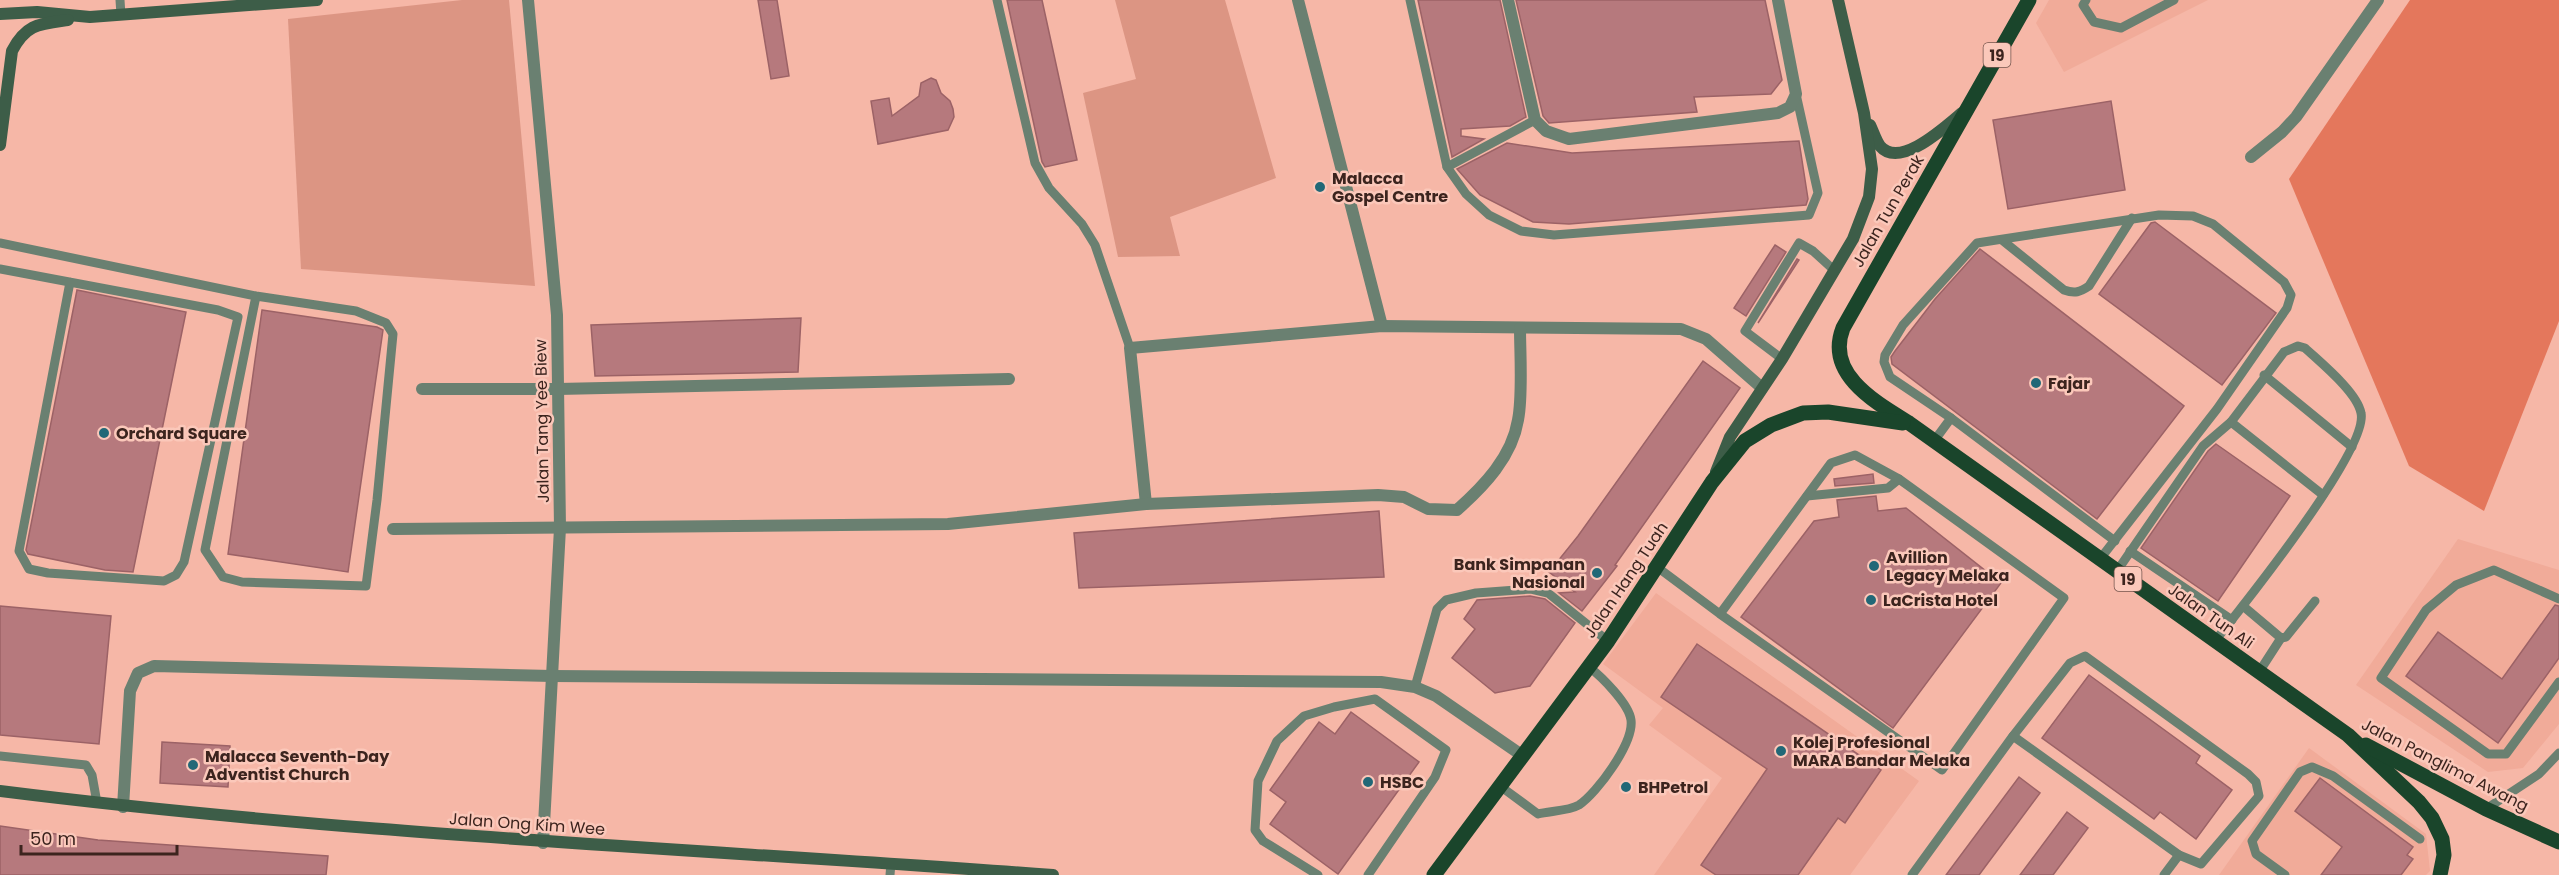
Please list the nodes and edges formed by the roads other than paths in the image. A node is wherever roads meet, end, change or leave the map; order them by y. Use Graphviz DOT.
graph roads {
  1 [pos="120,0"];
  2 [pos="315,0"];
  3 [pos="528,0"];
  4 [pos="997,0"];
  5 [pos="1298,0"];
  6 [pos="1410,0"];
  7 [pos="1508,0"];
  8 [pos="1779,0"];
  9 [pos="1838,0"];
  10 [pos="2029,0"];
  11 [pos="2086,0"];
  12 [pos="2174,0"];
  13 [pos="2378,0"];
  14 [pos="0,14"];
  15 [pos="121,15"];
  16 [pos="90,17"];
  17 [pos="1796,94"];
  18 [pos="1966,111"];
  19 [pos="1864,113"];
  20 [pos="1534,120"];
  21 [pos="0,145"];
  22 [pos="2251,156"];
  23 [pos="1447,167"];
  24 [pos="2132,218"];
  25 [pos="2002,240"];
  26 [pos="0,243"];
  27 [pos="0,269"];
  28 [pos="1834,271"];
  29 [pos="70,282"];
  30 [pos="256,296"];
  31 [pos="1382,326"];
  32 [pos="1520,328"];
  33 [pos="1130,348"];
  34 [pos="1782,359"];
  35 [pos="2264,375"];
  36 [pos="1009,379"];
  37 [pos="1762,388"];
  38 [pos="422,389"];
  39 [pos="558,389"];
  40 [pos="1951,418"];
  41 [pos="2231,422"];
  42 [pos="1909,423"];
  43 [pos="1934,441"];
  44 [pos="2352,447"];
  45 [pos="1899,479"];
  46 [pos="1712,482"];
  47 [pos="2323,495"];
  48 [pos="1807,496"];
  49 [pos="1146,504"];
  50 [pos="560,528"];
  51 [pos="393,529"];
  52 [pos="2115,541"];
  53 [pos="2130,551"];
  54 [pos="2100,560"];
  55 [pos="1658,567"];
  56 [pos="2117,571"];
  57 [pos="2559,599"];
  58 [pos="2316,601"];
  59 [pos="2243,606"];
  60 [pos="1720,614"];
  61 [pos="2232,621"];
  62 [pos="2281,638"];
  63 [pos="1608,641"];
  64 [pos="2216,641"];
  65 [pos="1589,667"];
  66 [pos="2259,672"];
  67 [pos="552,676"];
  68 [pos="1381,682"];
  69 [pos="2559,682"];
  70 [pos="1414,687"];
  71 [pos="1375,699"];
  72 [pos="2348,735"];
  73 [pos="2013,736"];
  74 [pos="2559,753"];
  75 [pos="0,756"];
  76 [pos="1523,756"];
  77 [pos="1500,786"];
  78 [pos="0,791"];
  79 [pos="97,803"];
  80 [pos="123,807"];
  81 [pos="2486,809"];
  82 [pos="2420,839"];
  83 [pos="2559,842"];
  84 [pos="543,843"];
  85 [pos="2179,855"];
  86 [pos="891,869"];
  87 [pos="1053,875"];
  88 [pos="1318,875"];
  89 [pos="1368,875"];
  90 [pos="1434,875"];
  91 [pos="1912,875"];
  92 [pos="2164,875"];
  93 [pos="2285,875"];
  94 [pos="2440,875"];
  1 -- 15 [label="lane"];
  2 -- 15 [label="street"];
  3 -- 39 [label="street, Jalan Tang Yee Biew"];
  4 -- 33 [label="lane"];
  5 -- 31 [label="street"];
  6 -- 23 [label="lane"];
  7 -- 20 [label="street"];
  8 -- 17 [label="street"];
  9 -- 19 [label="street"];
  10 -- 18 [label="main road, Jalan Tun Perak / 19"];
  11 -- 12 [label="lane"];
  13 -- 22 [label="street"];
  14 -- 16 [label="street"];
  15 -- 16 [label="street"];
  16 -- 21 [label="street"];
  17 -- 20 [label="street"];
  17 -- 23 [label="lane"];
  18 -- 19 [label="street"];
  18 -- 42 [label="main road, Jalan Tun Perak / 19"];
  19 -- 28 [label="street"];
  20 -- 23 [label="lane"];
  24 -- 25 [label="lane"];
  24 -- 25 [label="lane"];
  24 -- 52 [label="lane"];
  25 -- 40 [label="lane"];
  26 -- 30 [label="lane"];
  27 -- 29 [label="lane"];
  28 -- 34 [label="street"];
  28 -- 34 [label="lane"];
  29 -- 29 [label="lane"];
  30 -- 30 [label="lane"];
  31 -- 32 [label="street"];
  31 -- 33 [label="street"];
  32 -- 37 [label="street"];
  32 -- 49 [label="street"];
  33 -- 49 [label="street"];
  34 -- 37 [label="street"];
  35 -- 41 [label="lane"];
  35 -- 44 [label="lane"];
  35 -- 44 [label="lane"];
  36 -- 39 [label="street"];
  37 -- 46 [label="street"];
  38 -- 39 [label="street"];
  39 -- 50 [label="street, Jalan Tang Yee Biew"];
  40 -- 43 [label="lane"];
  40 -- 52 [label="lane"];
  41 -- 47 [label="lane"];
  41 -- 53 [label="lane"];
  42 -- 43 [label="main road, Jalan Tun Ali / 19"];
  42 -- 46 [label="main road, Jalan Hang Tuah"];
  43 -- 54 [label="main road, Jalan Tun Ali / 19"];
  44 -- 47 [label="lane"];
  45 -- 48 [label="lane"];
  45 -- 48 [label="lane"];
  45 -- 60 [label="lane"];
  46 -- 55 [label="main road, Jalan Hang Tuah"];
  47 -- 59 [label="lane"];
  48 -- 60 [label="lane"];
  49 -- 50 [label="street"];
  50 -- 51 [label="street"];
  50 -- 67 [label="street, Jalan Tang Yee Biew"];
  52 -- 54 [label="lane"];
  53 -- 56 [label="lane"];
  53 -- 61 [label="lane"];
  54 -- 56 [label="main road, Jalan Tun Ali / 19"];
  55 -- 60 [label="lane"];
  55 -- 63 [label="main road, Jalan Hang Tuah"];
  56 -- 64 [label="main road, Jalan Tun Ali / 19"];
  57 -- 69 [label="lane"];
  58 -- 62 [label="lane"];
  59 -- 61 [label="lane"];
  59 -- 62 [label="lane"];
  61 -- 64 [label="lane"];
  62 -- 66 [label="lane"];
  63 -- 65 [label="main road, Jalan Hang Tuah"];
  63 -- 70 [label="lane"];
  64 -- 66 [label="main road, Jalan Tun Ali / 19"];
  65 -- 76 [label="main road, Jalan Hang Tuah"];
  65 -- 77 [label="lane"];
  66 -- 72 [label="main road, Jalan Tun Ali / 19"];
  67 -- 68 [label="street"];
  67 -- 80 [label="street"];
  67 -- 84 [label="street, Jalan Tang Yee Biew"];
  68 -- 70 [label="street"];
  68 -- 71 [label="lane"];
  70 -- 76 [label="street"];
  71 -- 88 [label="lane"];
  71 -- 89 [label="lane"];
  72 -- 81 [label="main road, Jalan Panglima Awang / 19"];
  72 -- 94 [label="main road, Jalan Tun Ali / 19"];
  73 -- 85 [label="lane"];
  73 -- 85 [label="lane"];
  73 -- 91 [label="lane"];
  74 -- 81 [label="lane"];
  75 -- 79 [label="lane"];
  76 -- 77 [label="main road, Jalan Hang Tuah"];
  77 -- 90 [label="main road, Jalan Hang Tuah"];
  78 -- 79 [label="street, Jalan Ong Kim Wee"];
  79 -- 80 [label="street, Jalan Ong Kim Wee"];
  80 -- 84 [label="street, Jalan Ong Kim Wee"];
  81 -- 83 [label="main road, Jalan Panglima Awang / 19"];
  82 -- 93 [label="lane"];
  84 -- 86 [label="street, Jalan Ong Kim Wee"];
  85 -- 92 [label="lane"];
  86 -- 87 [label="street, Jalan Ong Kim Wee"];
}
